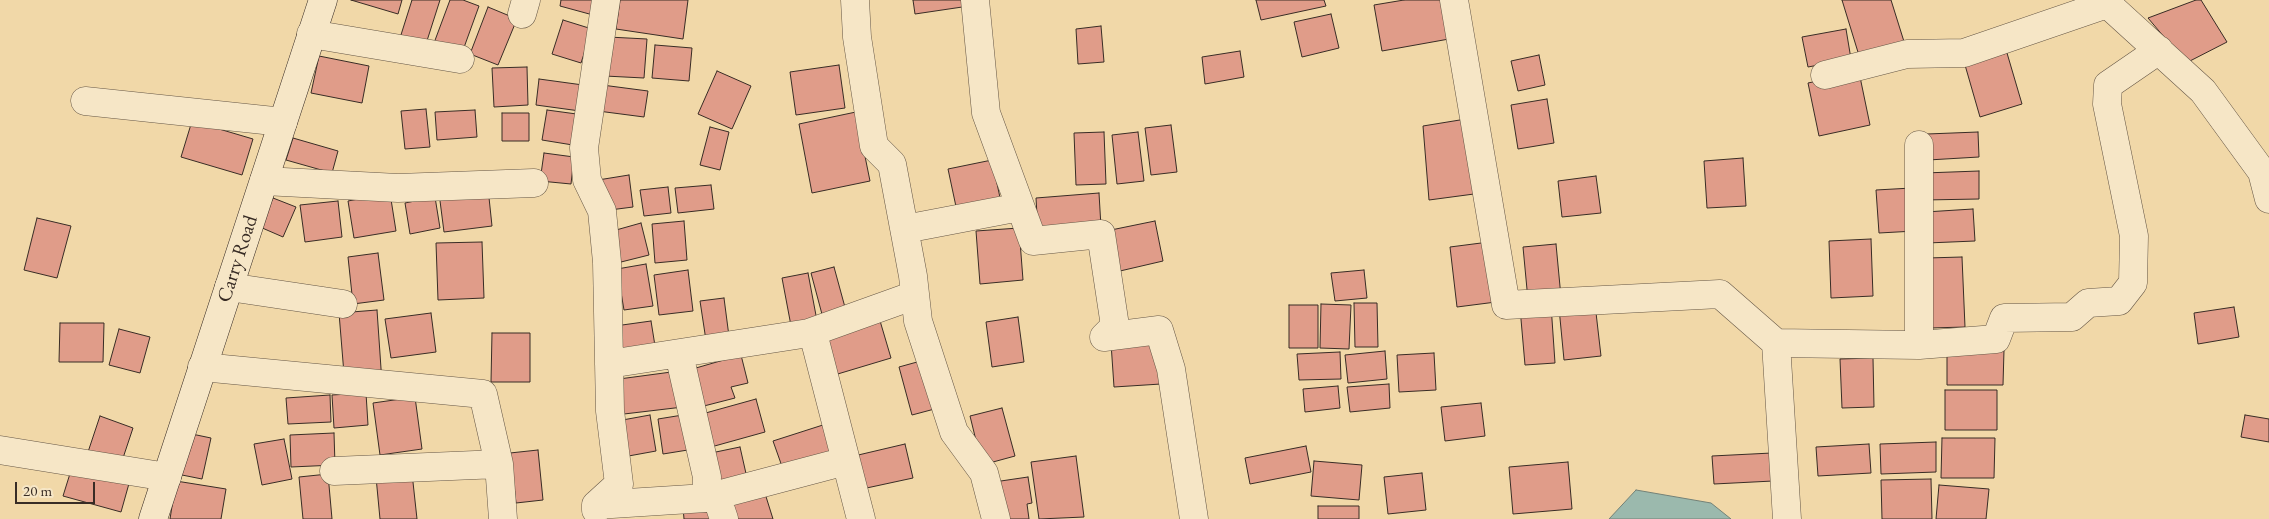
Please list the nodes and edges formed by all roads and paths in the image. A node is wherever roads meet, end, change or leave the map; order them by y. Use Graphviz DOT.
graph roads {
  1 [pos="323,0"];
  2 [pos="606,0"];
  3 [pos="855,0"];
  4 [pos="975,0"];
  5 [pos="1454,0"];
  6 [pos="2105,2"];
  7 [pos="311,34"];
  8 [pos="2159,50"];
  9 [pos="460,59"];
  10 [pos="1825,75"];
  11 [pos="85,101"];
  12 [pos="283,122"];
  13 [pos="1919,145"];
  14 [pos="264,181"];
  15 [pos="534,183"];
  16 [pos="2269,199"];
  17 [pos="1020,208"];
  18 [pos="905,229"];
  19 [pos="229,286"];
  20 [pos="915,295"];
  21 [pos="343,304"];
  22 [pos="809,332"];
  23 [pos="1776,343"];
  24 [pos="1920,345"];
  25 [pos="679,354"];
  26 [pos="609,364"];
  27 [pos="202,368"];
  28 [pos="0,450"];
  29 [pos="846,461"];
  30 [pos="499,464"];
  31 [pos="334,471"];
  32 [pos="167,477"];
  33 [pos="716,504"];
  34 [pos="596,512"];
  35 [pos="153,519"];
  36 [pos="503,519"];
  37 [pos="861,519"];
  38 [pos="996,519"];
  39 [pos="1194,519"];
  40 [pos="1787,519"];
  1 -- 7 [label="street, Carry Road"];
  2 -- 26 [label="street"];
  3 -- 18 [label="street"];
  4 -- 17 [label="street"];
  5 -- 23 [label="street"];
  6 -- 8 [label="street"];
  6 -- 10 [label="street"];
  7 -- 9 [label="street"];
  7 -- 12 [label="street, Carry Road"];
  8 -- 16 [label="street"];
  8 -- 24 [label="street"];
  11 -- 12 [label="street"];
  12 -- 14 [label="street, Carry Road"];
  13 -- 24 [label="street"];
  14 -- 15 [label="street"];
  14 -- 19 [label="street, Carry Road"];
  17 -- 18 [label="street"];
  17 -- 39 [label="street"];
  18 -- 20 [label="street"];
  19 -- 21 [label="street"];
  19 -- 27 [label="street, Carry Road"];
  20 -- 22 [label="street"];
  20 -- 38 [label="street"];
  22 -- 25 [label="street"];
  22 -- 29 [label="street"];
  23 -- 24 [label="street"];
  23 -- 40 [label="street"];
  25 -- 26 [label="street"];
  25 -- 33 [label="street"];
  26 -- 34 [label="street"];
  27 -- 30 [label="street"];
  27 -- 32 [label="street, Carry Road"];
  28 -- 32 [label="street"];
  29 -- 33 [label="street"];
  29 -- 37 [label="street"];
  30 -- 31 [label="street"];
  30 -- 36 [label="street"];
  32 -- 35 [label="street, Carry Road"];
  33 -- 34 [label="street"];
}
